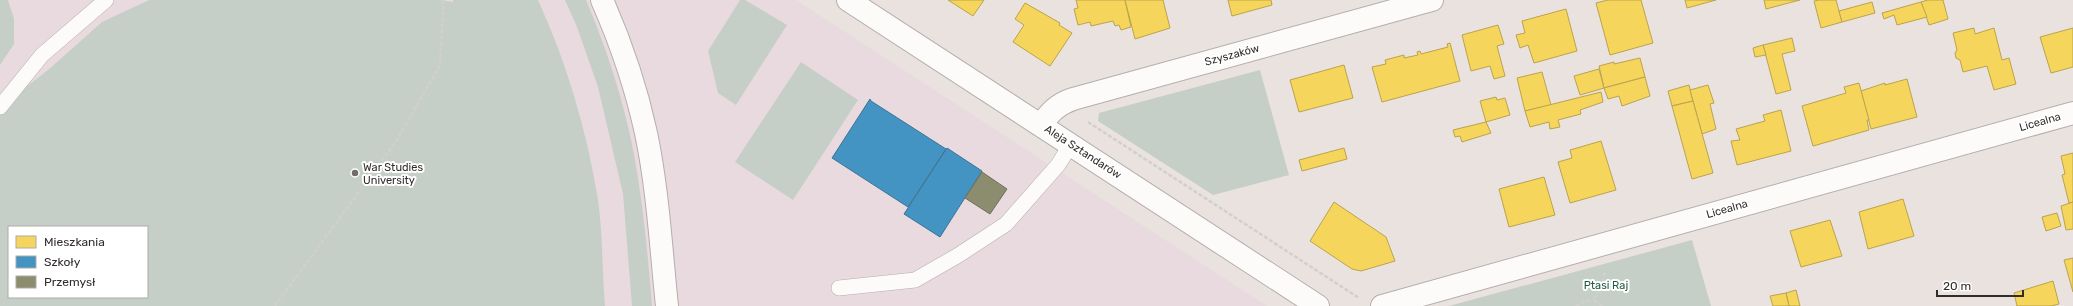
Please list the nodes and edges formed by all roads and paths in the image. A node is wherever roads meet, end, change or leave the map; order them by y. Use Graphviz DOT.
graph roads {
  1 [pos="106,0"];
  2 [pos="444,0"];
  3 [pos="602,0"];
  4 [pos="848,0"];
  5 [pos="1432,0"];
  6 [pos="0,106"];
  7 [pos="2073,113"];
  8 [pos="1084,119"];
  9 [pos="1041,125"];
  10 [pos="1071,144"];
  11 [pos="1605,264"];
  12 [pos="839,288"];
  13 [pos="1361,299"];
  14 [pos="1594,300"];
  15 [pos="274,306"];
  16 [pos="666,306"];
  17 [pos="1318,306"];
  18 [pos="1382,306"];
  19 [pos="1576,306"];
  20 [pos="1602,306"];
  1 -- 6 [label="lane"];
  2 -- 15 [label="path"];
  3 -- 16 [label="street"];
  4 -- 9 [label="street, Aleja Sztandarów"];
  5 -- 9 [label="street, Szyszaków"];
  7 -- 18 [label="street, Licealna"];
  8 -- 13 [label="path"];
  9 -- 10 [label="street, Aleja Sztandarów"];
  10 -- 12 [label="lane"];
  10 -- 17 [label="street, Aleja Sztandarów"];
  11 -- 14 [label="path"];
  14 -- 19 [label="path"];
  14 -- 20 [label="path"];
}
